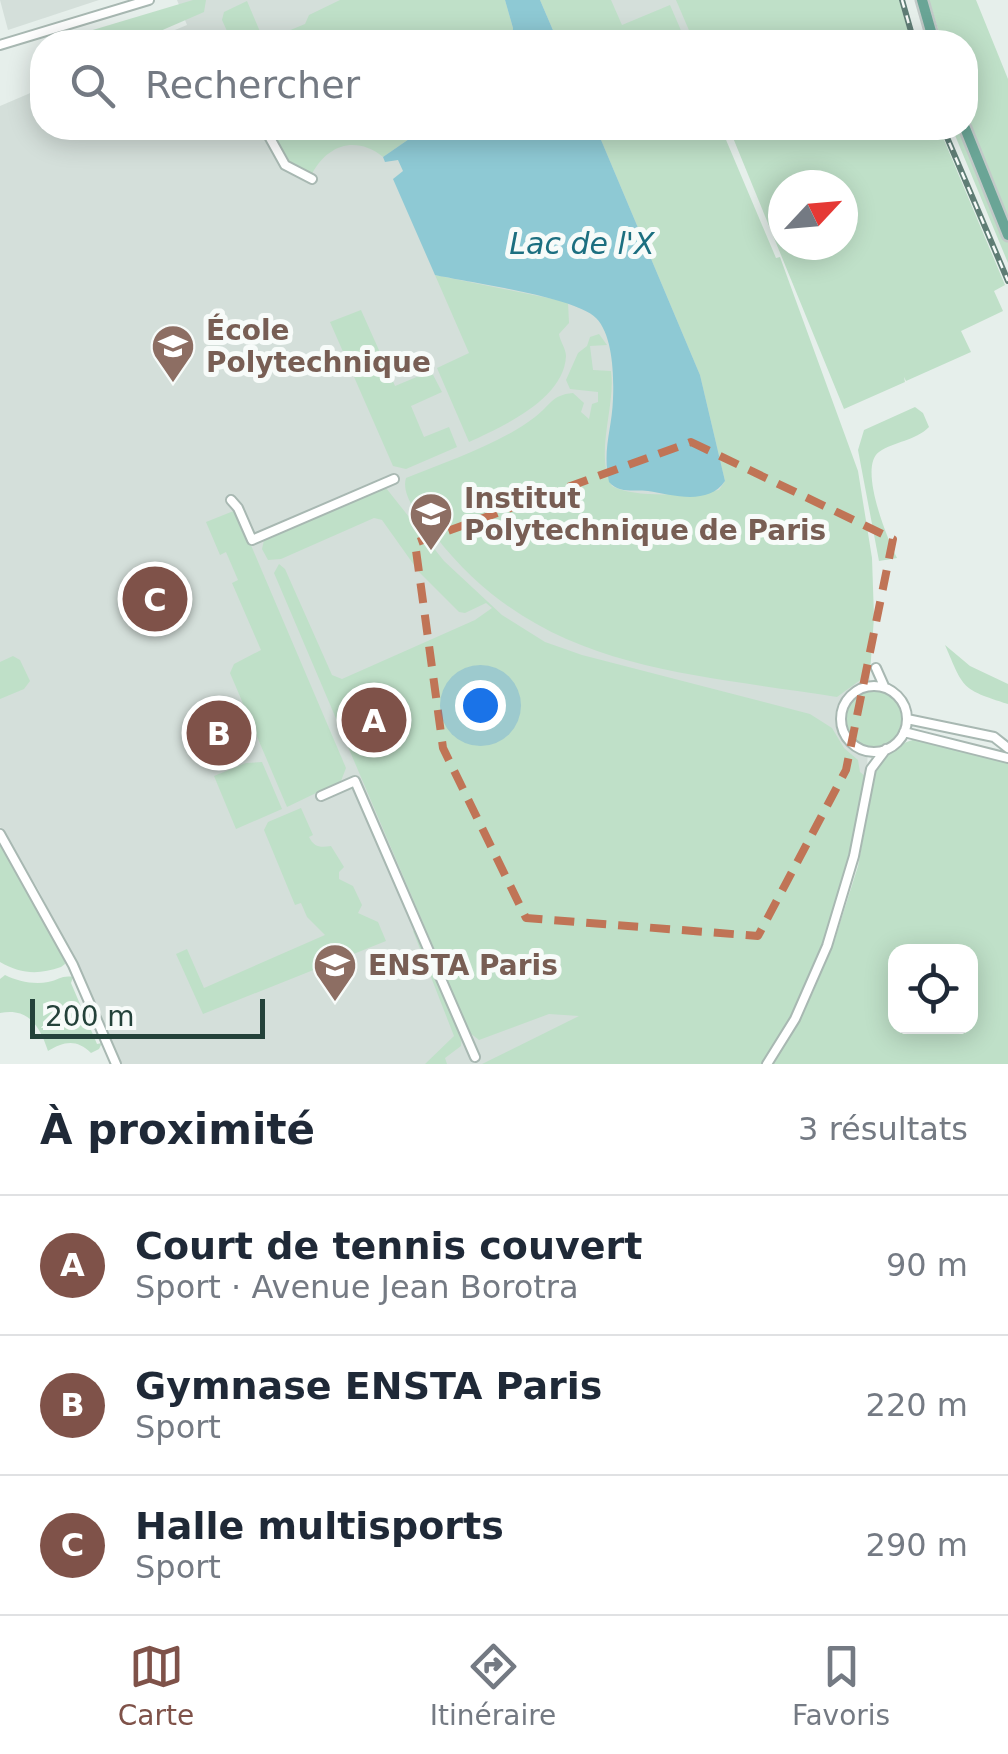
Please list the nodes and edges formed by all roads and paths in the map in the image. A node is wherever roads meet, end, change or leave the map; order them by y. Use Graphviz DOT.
graph roads {
  1 [pos="149,0"];
  2 [pos="922,0"];
  3 [pos="50,30"];
  4 [pos="931,30"];
  5 [pos="30,36"];
  6 [pos="0,45"];
  7 [pos="271,140"];
  8 [pos="970,140"];
  9 [pos="312,179"];
  10 [pos="1008,235"];
  11 [pos="394,479"];
  12 [pos="230,500"];
  13 [pos="866,686"];
  14 [pos="884,687"];
  15 [pos="907,720"];
  16 [pos="904,732"];
  17 [pos="1008,748"];
  18 [pos="865,750"];
  19 [pos="886,750"];
  20 [pos="1008,758"];
  21 [pos="872,770"];
  22 [pos="321,796"];
  23 [pos="0,834"];
  24 [pos="474,1057"];
  25 [pos="116,1064"];
  26 [pos="767,1064"];
  1 -- 3 [label="street"];
  2 -- 4 [label="main road"];
  5 -- 6 [label="street"];
  7 -- 9 [label="street"];
  8 -- 10 [label="main road"];
  11 -- 12 [label="street"];
  13 -- 14 [label="street"];
  13 -- 14 [label="street"];
  13 -- 18 [label="street"];
  14 -- 15 [label="street"];
  15 -- 16 [label="street"];
  15 -- 17 [label="street"];
  16 -- 19 [label="street"];
  16 -- 20 [label="street"];
  18 -- 19 [label="street"];
  18 -- 21 [label="street"];
  19 -- 21 [label="street"];
  21 -- 26 [label="street"];
  22 -- 24 [label="street"];
  23 -- 25 [label="street"];
}
